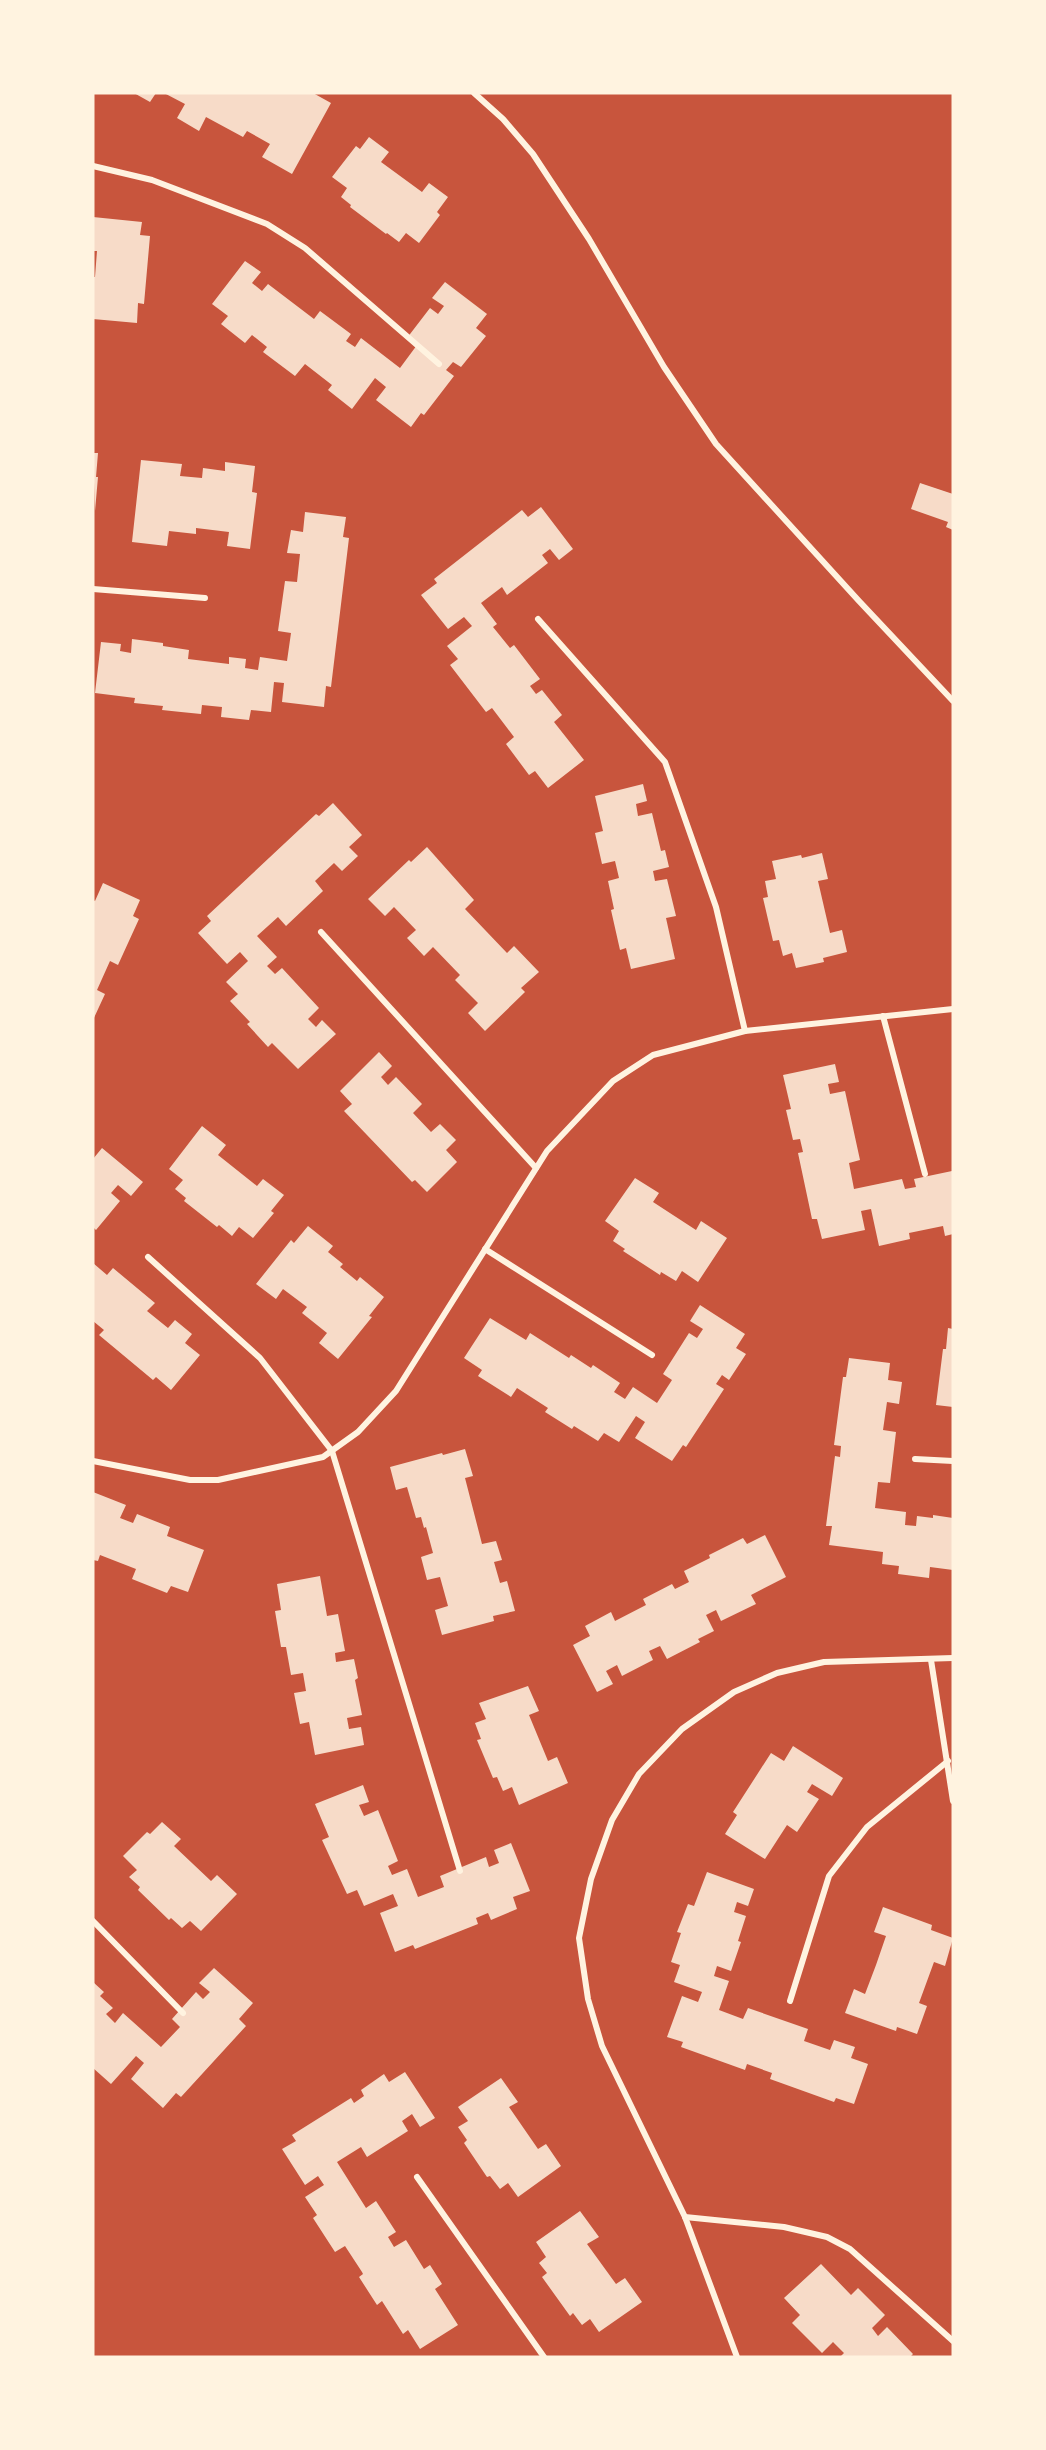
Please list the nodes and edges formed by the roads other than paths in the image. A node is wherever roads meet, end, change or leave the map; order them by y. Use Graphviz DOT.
graph roads {
  1 [pos="474,93"];
  2 [pos="93,166"];
  3 [pos="439,364"];
  4 [pos="93,589"];
  5 [pos="205,598"];
  6 [pos="538,619"];
  7 [pos="953,700"];
  8 [pos="321,932"];
  9 [pos="953,1009"];
  10 [pos="883,1016"];
  11 [pos="745,1030"];
  12 [pos="536,1168"];
  13 [pos="925,1174"];
  14 [pos="485,1249"];
  15 [pos="148,1257"];
  16 [pos="652,1355"];
  17 [pos="332,1451"];
  18 [pos="915,1459"];
  19 [pos="93,1461"];
  20 [pos="953,1461"];
  21 [pos="953,1658"];
  22 [pos="931,1660"];
  23 [pos="948,1761"];
  24 [pos="953,1802"];
  25 [pos="460,1871"];
  26 [pos="93,1921"];
  27 [pos="790,2001"];
  28 [pos="183,2013"];
  29 [pos="417,2177"];
  30 [pos="685,2217"];
  31 [pos="953,2341"];
  32 [pos="544,2357"];
  33 [pos="737,2357"];
  1 -- 7 [label="street"];
  2 -- 3 [label="street"];
  4 -- 5 [label="street"];
  6 -- 11 [label="street"];
  8 -- 12 [label="street"];
  9 -- 10 [label="street"];
  10 -- 11 [label="street"];
  10 -- 13 [label="street"];
  11 -- 12 [label="street"];
  12 -- 14 [label="street"];
  14 -- 16 [label="street"];
  14 -- 17 [label="street"];
  15 -- 17 [label="street"];
  17 -- 19 [label="street"];
  17 -- 25 [label="street"];
  18 -- 20 [label="street"];
  21 -- 22 [label="street"];
  22 -- 23 [label="street"];
  22 -- 30 [label="street"];
  23 -- 24 [label="street"];
  23 -- 27 [label="street"];
  26 -- 28 [label="street"];
  29 -- 32 [label="street"];
  30 -- 31 [label="street"];
  30 -- 33 [label="street"];
}
